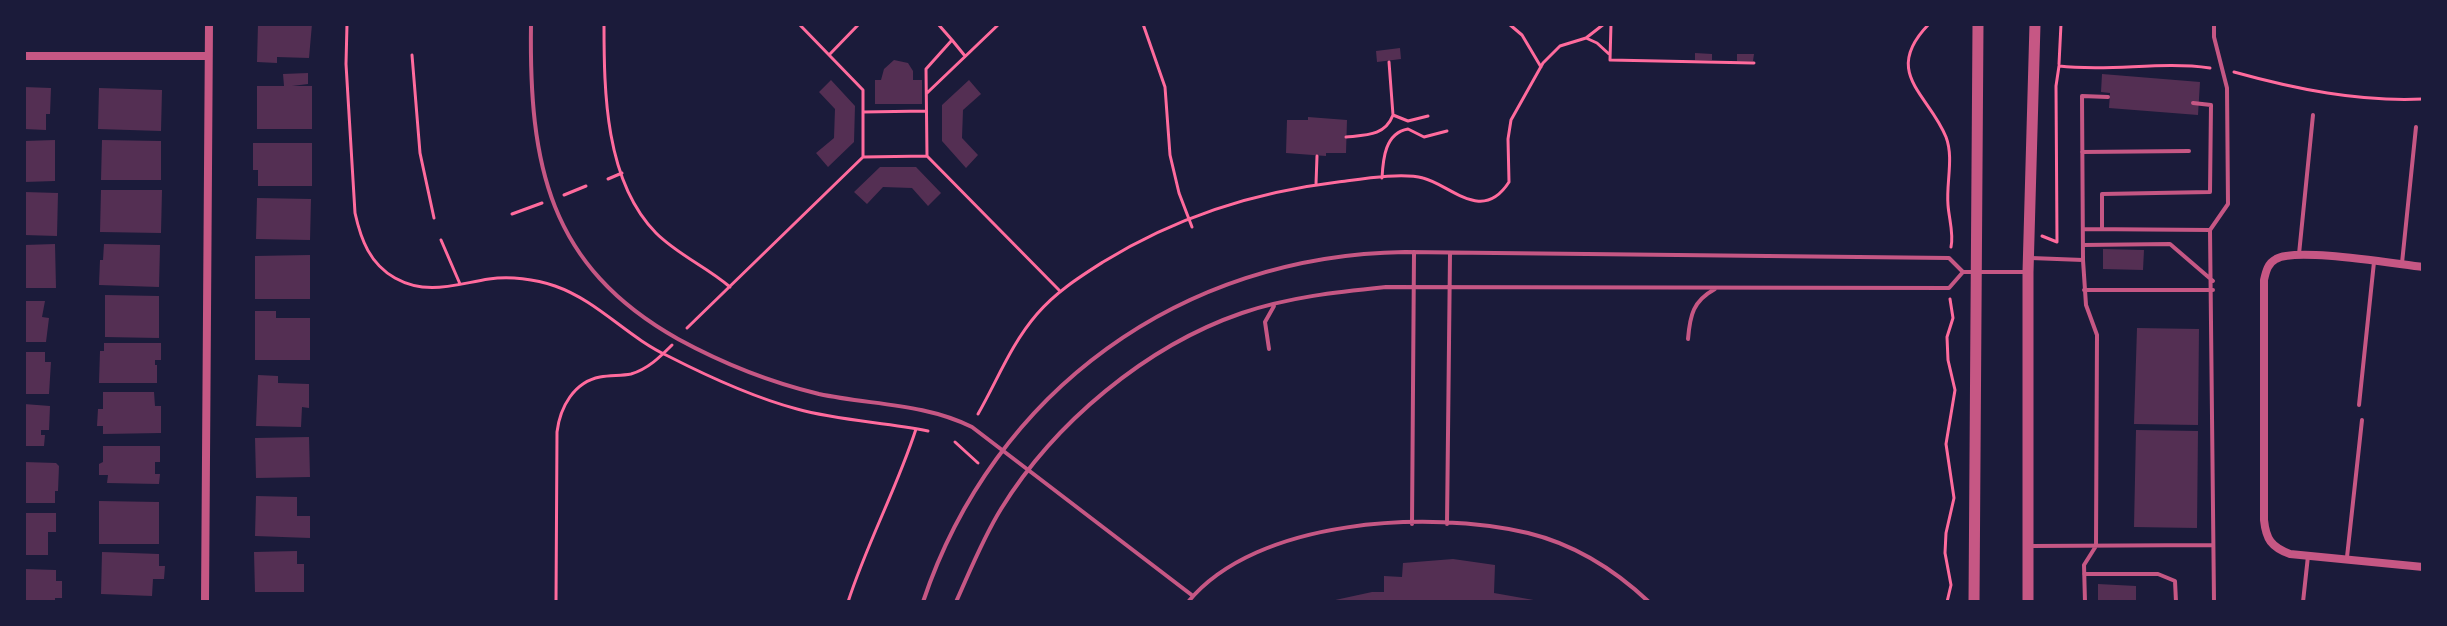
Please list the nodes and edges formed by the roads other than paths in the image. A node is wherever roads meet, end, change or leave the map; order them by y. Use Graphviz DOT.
graph roads {
  1 [pos="209,24"];
  2 [pos="531,24"];
  3 [pos="1978,24"];
  4 [pos="2035,24"];
  5 [pos="2214,24"];
  6 [pos="24,56"];
  7 [pos="208,56"];
  8 [pos="2108,97"];
  9 [pos="2193,103"];
  10 [pos="2313,115"];
  11 [pos="2416,127"];
  12 [pos="2189,151"];
  13 [pos="2082,152"];
  14 [pos="2102,228"];
  15 [pos="2083,229"];
  16 [pos="2210,230"];
  17 [pos="2083,245"];
  18 [pos="1414,252"];
  19 [pos="1450,253"];
  20 [pos="2299,254"];
  21 [pos="2029,258"];
  22 [pos="2083,260"];
  23 [pos="2374,262"];
  24 [pos="2402,265"];
  25 [pos="2423,267"];
  26 [pos="1963,272"];
  27 [pos="1977,272"];
  28 [pos="2028,272"];
  29 [pos="2213,281"];
  30 [pos="1414,286"];
  31 [pos="1450,286"];
  32 [pos="1717,287"];
  33 [pos="2084,290"];
  34 [pos="2213,290"];
  35 [pos="1275,304"];
  36 [pos="1688,339"];
  37 [pos="1269,349"];
  38 [pos="2359,405"];
  39 [pos="2362,420"];
  40 [pos="1003,450"];
  41 [pos="1028,469"];
  42 [pos="1412,524"];
  43 [pos="1447,524"];
  44 [pos="2213,545"];
  45 [pos="2028,546"];
  46 [pos="2096,546"];
  47 [pos="2308,556"];
  48 [pos="2347,560"];
  49 [pos="2423,567"];
  50 [pos="2084,574"];
  51 [pos="1193,596"];
  52 [pos="205,602"];
  53 [pos="923,602"];
  54 [pos="956,602"];
  55 [pos="1188,602"];
  56 [pos="1649,602"];
  57 [pos="1974,602"];
  58 [pos="2028,602"];
  59 [pos="2085,602"];
  60 [pos="2176,602"];
  61 [pos="2214,602"];
  62 [pos="2303,602"];
  1 -- 7 [label="street"];
  2 -- 40 [label="lane"];
  3 -- 27 [label="street"];
  4 -- 21 [label="street"];
  5 -- 16 [label="lane"];
  6 -- 7 [label="street"];
  7 -- 52 [label="street"];
  8 -- 13 [label="lane"];
  9 -- 14 [label="lane"];
  10 -- 20 [label="lane"];
  11 -- 24 [label="lane"];
  12 -- 13 [label="lane"];
  13 -- 15 [label="lane"];
  14 -- 15 [label="lane"];
  14 -- 16 [label="lane"];
  15 -- 17 [label="lane"];
  16 -- 29 [label="lane"];
  17 -- 22 [label="lane"];
  17 -- 29 [label="lane"];
  18 -- 19 [label="lane"];
  18 -- 30 [label="lane"];
  18 -- 40 [label="lane"];
  19 -- 26 [label="lane"];
  19 -- 31 [label="lane"];
  20 -- 23 [label="street"];
  20 -- 47 [label="street"];
  21 -- 22 [label="lane"];
  21 -- 28 [label="street"];
  22 -- 33 [label="lane"];
  23 -- 24 [label="street"];
  23 -- 38 [label="lane"];
  24 -- 25 [label="street"];
  26 -- 27 [label="lane"];
  26 -- 32 [label="lane"];
  27 -- 28 [label="lane"];
  27 -- 57 [label="street"];
  28 -- 45 [label="street"];
  29 -- 34 [label="lane"];
  30 -- 31 [label="lane"];
  30 -- 35 [label="lane"];
  30 -- 42 [label="lane"];
  31 -- 32 [label="lane"];
  31 -- 43 [label="lane"];
  32 -- 36 [label="lane"];
  33 -- 34 [label="lane"];
  33 -- 46 [label="lane"];
  34 -- 44 [label="lane"];
  35 -- 37 [label="lane"];
  35 -- 41 [label="lane"];
  39 -- 48 [label="lane"];
  40 -- 41 [label="lane"];
  40 -- 53 [label="lane"];
  41 -- 51 [label="lane"];
  41 -- 54 [label="lane"];
  42 -- 43 [label="lane"];
  42 -- 51 [label="lane"];
  43 -- 56 [label="lane"];
  44 -- 46 [label="lane"];
  44 -- 61 [label="lane"];
  45 -- 46 [label="lane"];
  45 -- 58 [label="street"];
  46 -- 50 [label="lane"];
  47 -- 48 [label="street"];
  47 -- 62 [label="lane"];
  48 -- 49 [label="street"];
  50 -- 59 [label="lane"];
  50 -- 60 [label="lane"];
  51 -- 55 [label="lane"];
}
